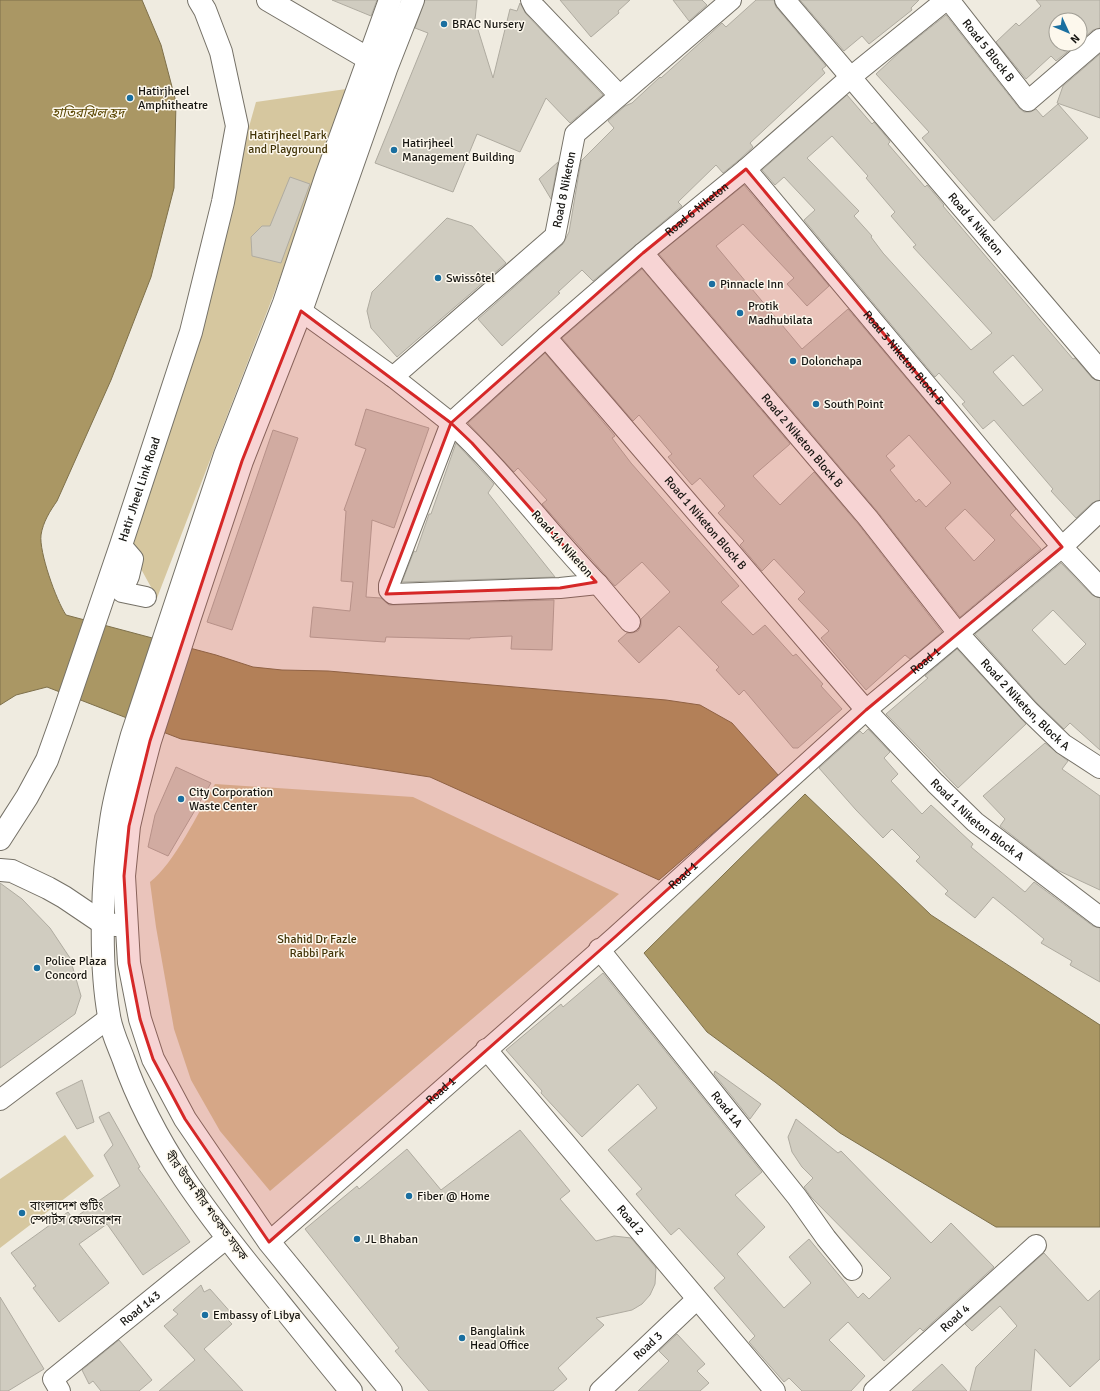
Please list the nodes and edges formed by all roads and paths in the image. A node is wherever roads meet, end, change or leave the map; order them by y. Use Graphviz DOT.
graph roads {
  1 [pos="199,0"];
  2 [pos="214,0"];
  3 [pos="268,0"];
  4 [pos="390,0"];
  5 [pos="413,0"];
  6 [pos="531,0"];
  7 [pos="731,0"];
  8 [pos="785,0"];
  9 [pos="946,0"];
  10 [pos="950,0"];
  11 [pos="1100,39"];
  12 [pos="377,63"];
  13 [pos="852,76"];
  14 [pos="619,95"];
  15 [pos="238,126"];
  16 [pos="746,169"];
  17 [pos="643,253"];
  18 [pos="292,307"];
  19 [pos="546,337"];
  20 [pos="1100,370"];
  21 [pos="393,377"];
  22 [pos="451,423"];
  23 [pos="1100,511"];
  24 [pos="121,545"];
  25 [pos="1062,547"];
  26 [pos="598,584"];
  27 [pos="1100,587"];
  28 [pos="146,597"];
  29 [pos="630,622"];
  30 [pos="957,632"];
  31 [pos="866,710"];
  32 [pos="141,738"];
  33 [pos="1100,768"];
  34 [pos="0,839"];
  35 [pos="0,870"];
  36 [pos="1100,917"];
  37 [pos="104,924"];
  38 [pos="126,925"];
  39 [pos="599,949"];
  40 [pos="109,1018"];
  41 [pos="486,1049"];
  42 [pos="0,1100"];
  43 [pos="227,1238"];
  44 [pos="268,1242"];
  45 [pos="1036,1245"];
  46 [pos="852,1270"];
  47 [pos="696,1300"];
  48 [pos="56,1385"];
  49 [pos="352,1391"];
  50 [pos="391,1391"];
  51 [pos="600,1391"];
  52 [pos="775,1391"];
  53 [pos="874,1391"];
  1 -- 15 [label="main road, Hatir Jheel Link Road"];
  2 -- 15 [label="main road, Hatir Jheel Link Road"];
  3 -- 12 [label="main road"];
  4 -- 12 [label="main road"];
  5 -- 12 [label="main road"];
  6 -- 14 [label="street"];
  7 -- 14 [label="street, Road 8 Niketon"];
  8 -- 13 [label="street, Road 4 Niketon"];
  9 -- 13 [label="street, Road 6 Niketon"];
  10 -- 11 [label="street, Road 5 Block B"];
  12 -- 18 [label="main road"];
  13 -- 16 [label="street, Road 6 Niketon"];
  13 -- 20 [label="street, Road 4 Niketon"];
  14 -- 21 [label="street, Road 8 Niketon"];
  15 -- 24 [label="main road, Hatir Jheel Link Road"];
  16 -- 17 [label="street, Road 6 Niketon"];
  16 -- 25 [label="street, Road 3 Niketon Block B"];
  17 -- 19 [label="street, Road 6 Niketon"];
  17 -- 30 [label="street, Road 2 Niketon Block B"];
  18 -- 21 [label="street, Road 1A Niketon"];
  18 -- 32 [label="main road"];
  19 -- 22 [label="street, Road 6 Niketon"];
  19 -- 31 [label="street, Road 1 Niketon Block B"];
  21 -- 22 [label="street, Road 1A Niketon"];
  22 -- 26 [label="street, Road 1A Niketon"];
  22 -- 26 [label="street, Road 1A Niketon"];
  23 -- 25 [label="street, Road 1"];
  24 -- 28 [label="street"];
  24 -- 34 [label="main road, Hatir Jheel Link Road"];
  25 -- 27 [label="street, Road 3 Niketon Block B"];
  25 -- 30 [label="street, Road 1"];
  26 -- 29 [label="street"];
  30 -- 31 [label="street, Road 1"];
  30 -- 33 [label="street, Road 2 Niketon, Block A"];
  31 -- 36 [label="street, Road 1 Niketon Block A"];
  31 -- 39 [label="street, Road 1"];
  32 -- 37 [label="main road, বীর উত্তম মীর শওকত সড়ক"];
  32 -- 38 [label="main road"];
  35 -- 37 [label="main road"];
  37 -- 38 [label="main road"];
  37 -- 40 [label="main road, বীর উত্তম মীর শওকত সড়ক"];
  38 -- 44 [label="main road"];
  39 -- 41 [label="street, Road 1"];
  39 -- 46 [label="street, Road 1A"];
  40 -- 42 [label="street"];
  40 -- 43 [label="main road, বীর উত্তম মীর শওকত সড়ক"];
  41 -- 44 [label="street, Road 1"];
  41 -- 47 [label="street, Road 2"];
  43 -- 48 [label="street, Road 143"];
  43 -- 49 [label="main road, বীর উত্তম মীর শওকত সড়ক"];
  44 -- 50 [label="main road"];
  45 -- 53 [label="street, Road 4"];
  47 -- 51 [label="street, Road 3"];
  47 -- 52 [label="street, Road 2"];
}
